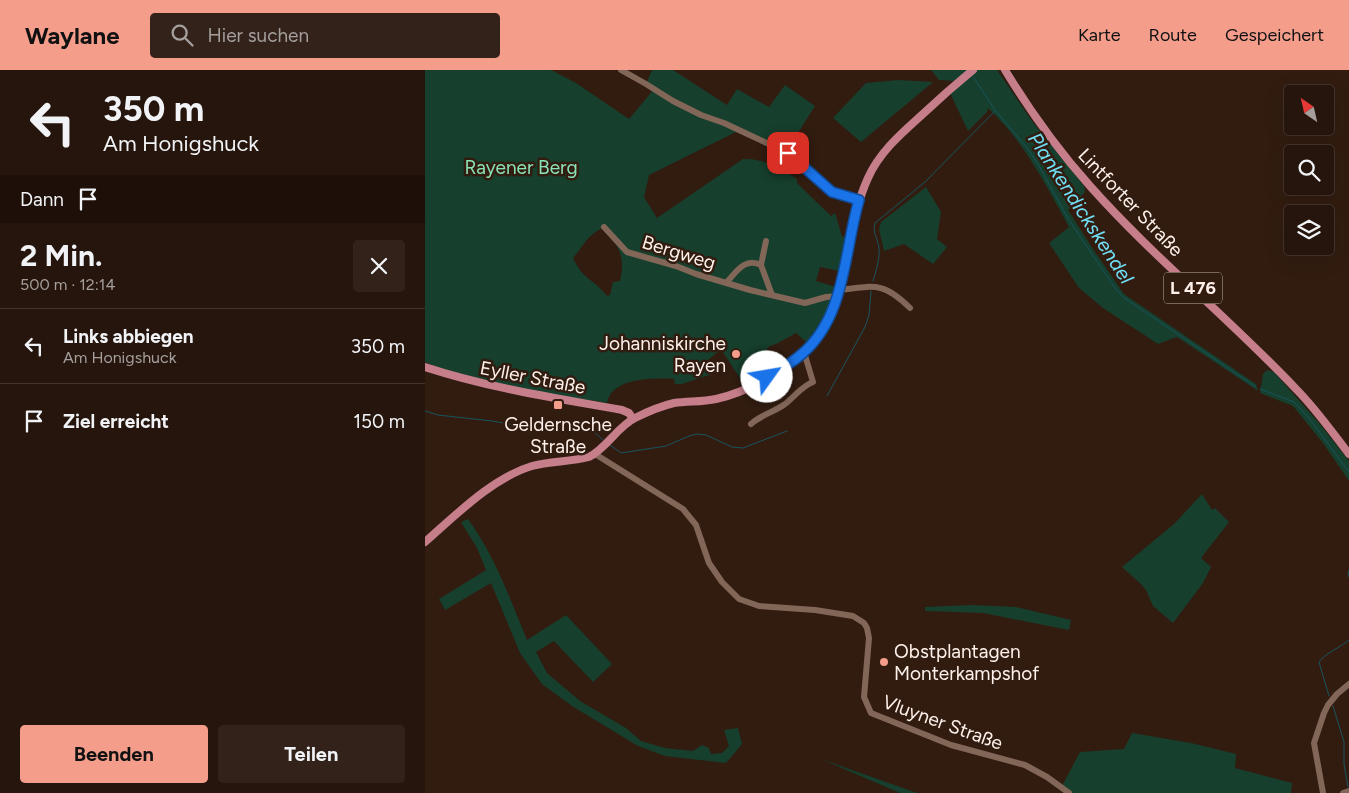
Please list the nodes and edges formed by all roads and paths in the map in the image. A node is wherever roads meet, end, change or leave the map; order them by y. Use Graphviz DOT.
graph roads {
  1 [pos="621,70"];
  2 [pos="973,70"];
  3 [pos="1005,70"];
  4 [pos="859,200"];
  5 [pos="604,228"];
  6 [pos="766,241"];
  7 [pos="761,265"];
  8 [pos="727,282"];
  9 [pos="838,293"];
  10 [pos="772,294"];
  11 [pos="910,308"];
  12 [pos="804,352"];
  13 [pos="425,366"];
  14 [pos="633,418"];
  15 [pos="751,424"];
  16 [pos="595,454"];
  17 [pos="1349,454"];
  18 [pos="425,542"];
  19 [pos="1349,684"];
  20 [pos="1349,791"];
  21 [pos="1069,793"];
  22 [pos="1323,793"];
  23 [pos="1343,793"];
  1 -- 4 [label="street"];
  2 -- 4 [label="main road"];
  3 -- 17 [label="main road, Lintforter Straße / L 476"];
  4 -- 9 [label="main road"];
  5 -- 8 [label="street, Bergweg"];
  6 -- 7 [label="street"];
  7 -- 8 [label="street, Bergweg"];
  7 -- 10 [label="street"];
  8 -- 10 [label="street, Bergweg"];
  9 -- 10 [label="street, Bergweg"];
  9 -- 11 [label="street"];
  9 -- 12 [label="main road"];
  12 -- 14 [label="main road"];
  12 -- 15 [label="street"];
  13 -- 14 [label="main road, Eyller Straße"];
  14 -- 16 [label="main road"];
  16 -- 18 [label="main road"];
  16 -- 21 [label="street, Vluyner Straße"];
  19 -- 22 [label="street"];
  20 -- 23 [label="street"];
}
